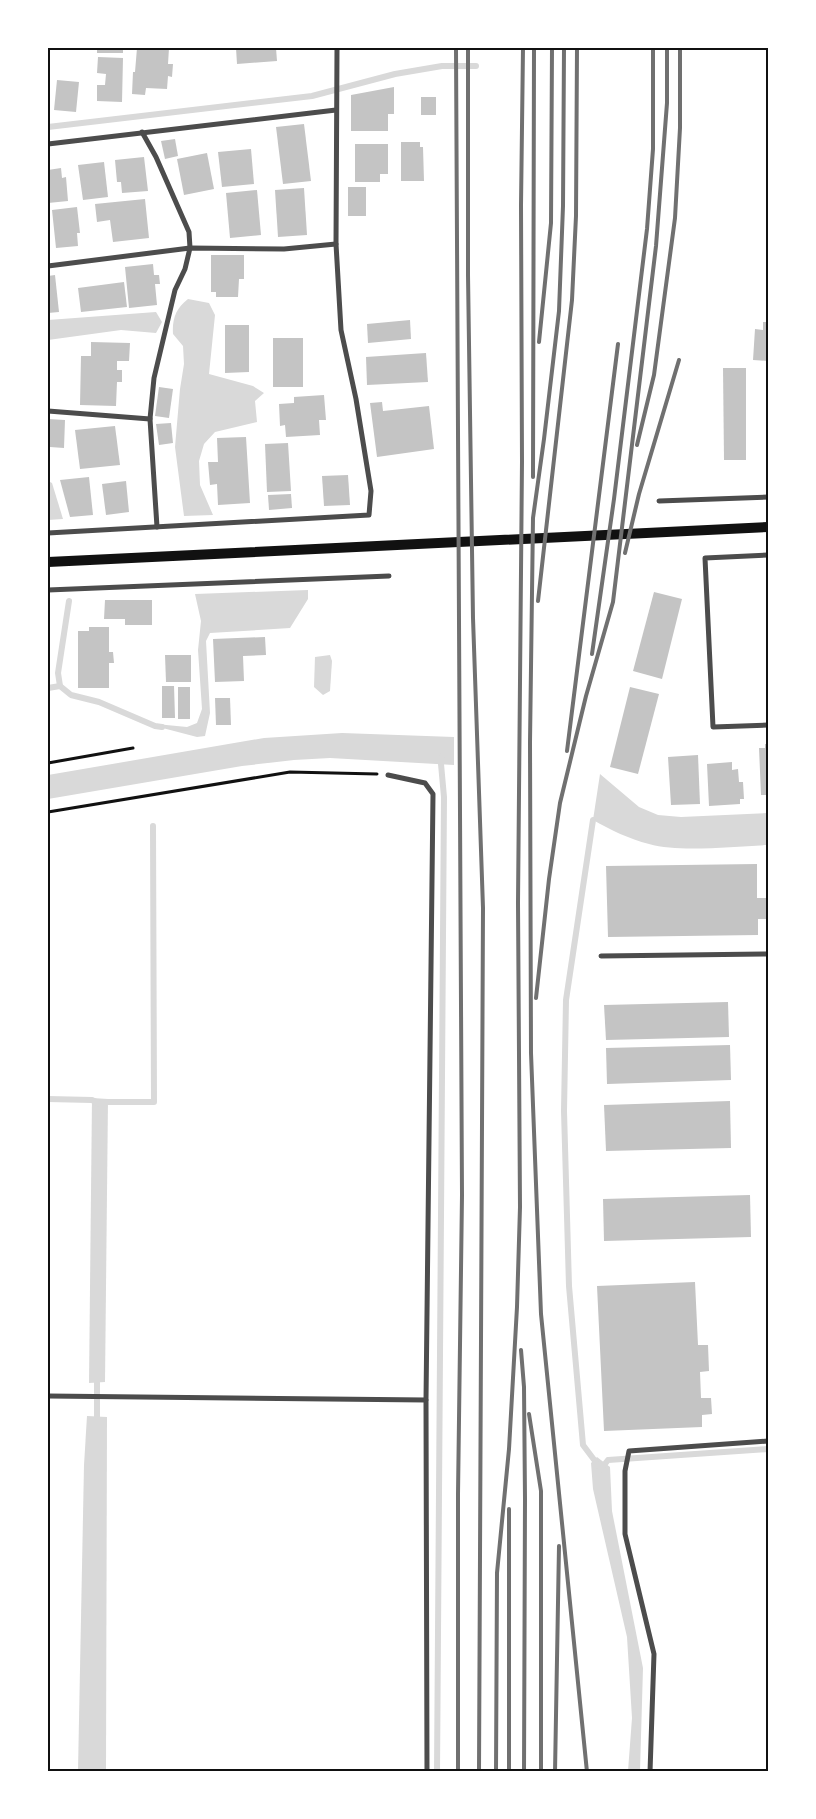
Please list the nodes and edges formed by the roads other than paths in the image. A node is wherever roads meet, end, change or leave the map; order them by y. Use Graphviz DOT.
graph roads {
  1 [pos="337,48"];
  2 [pos="336,110"];
  3 [pos="142,132"];
  4 [pos="48,144"];
  5 [pos="336,244"];
  6 [pos="190,248"];
  7 [pos="48,266"];
  8 [pos="48,410"];
  9 [pos="150,420"];
  10 [pos="768,497"];
  11 [pos="659,501"];
  12 [pos="157,527"];
  13 [pos="768,527"];
  14 [pos="48,532"];
  15 [pos="768,555"];
  16 [pos="48,562"];
  17 [pos="389,576"];
  18 [pos="48,590"];
  19 [pos="768,725"];
  20 [pos="388,775"];
  21 [pos="768,954"];
  22 [pos="601,956"];
  23 [pos="48,1396"];
  24 [pos="426,1400"];
  25 [pos="768,1441"];
  26 [pos="427,1772"];
  27 [pos="650,1772"];
  1 -- 2 [label="street"];
  2 -- 3 [label="street"];
  2 -- 5 [label="street"];
  3 -- 4 [label="street"];
  3 -- 6 [label="street"];
  5 -- 6 [label="street"];
  5 -- 12 [label="street"];
  6 -- 7 [label="street"];
  6 -- 9 [label="street"];
  8 -- 9 [label="street"];
  9 -- 12 [label="street"];
  10 -- 11 [label="street"];
  12 -- 14 [label="street"];
  13 -- 16 [label="main road"];
  15 -- 19 [label="street"];
  17 -- 18 [label="street"];
  20 -- 24 [label="street"];
  21 -- 22 [label="street"];
  23 -- 24 [label="street"];
  24 -- 26 [label="street"];
  25 -- 27 [label="street"];
}
